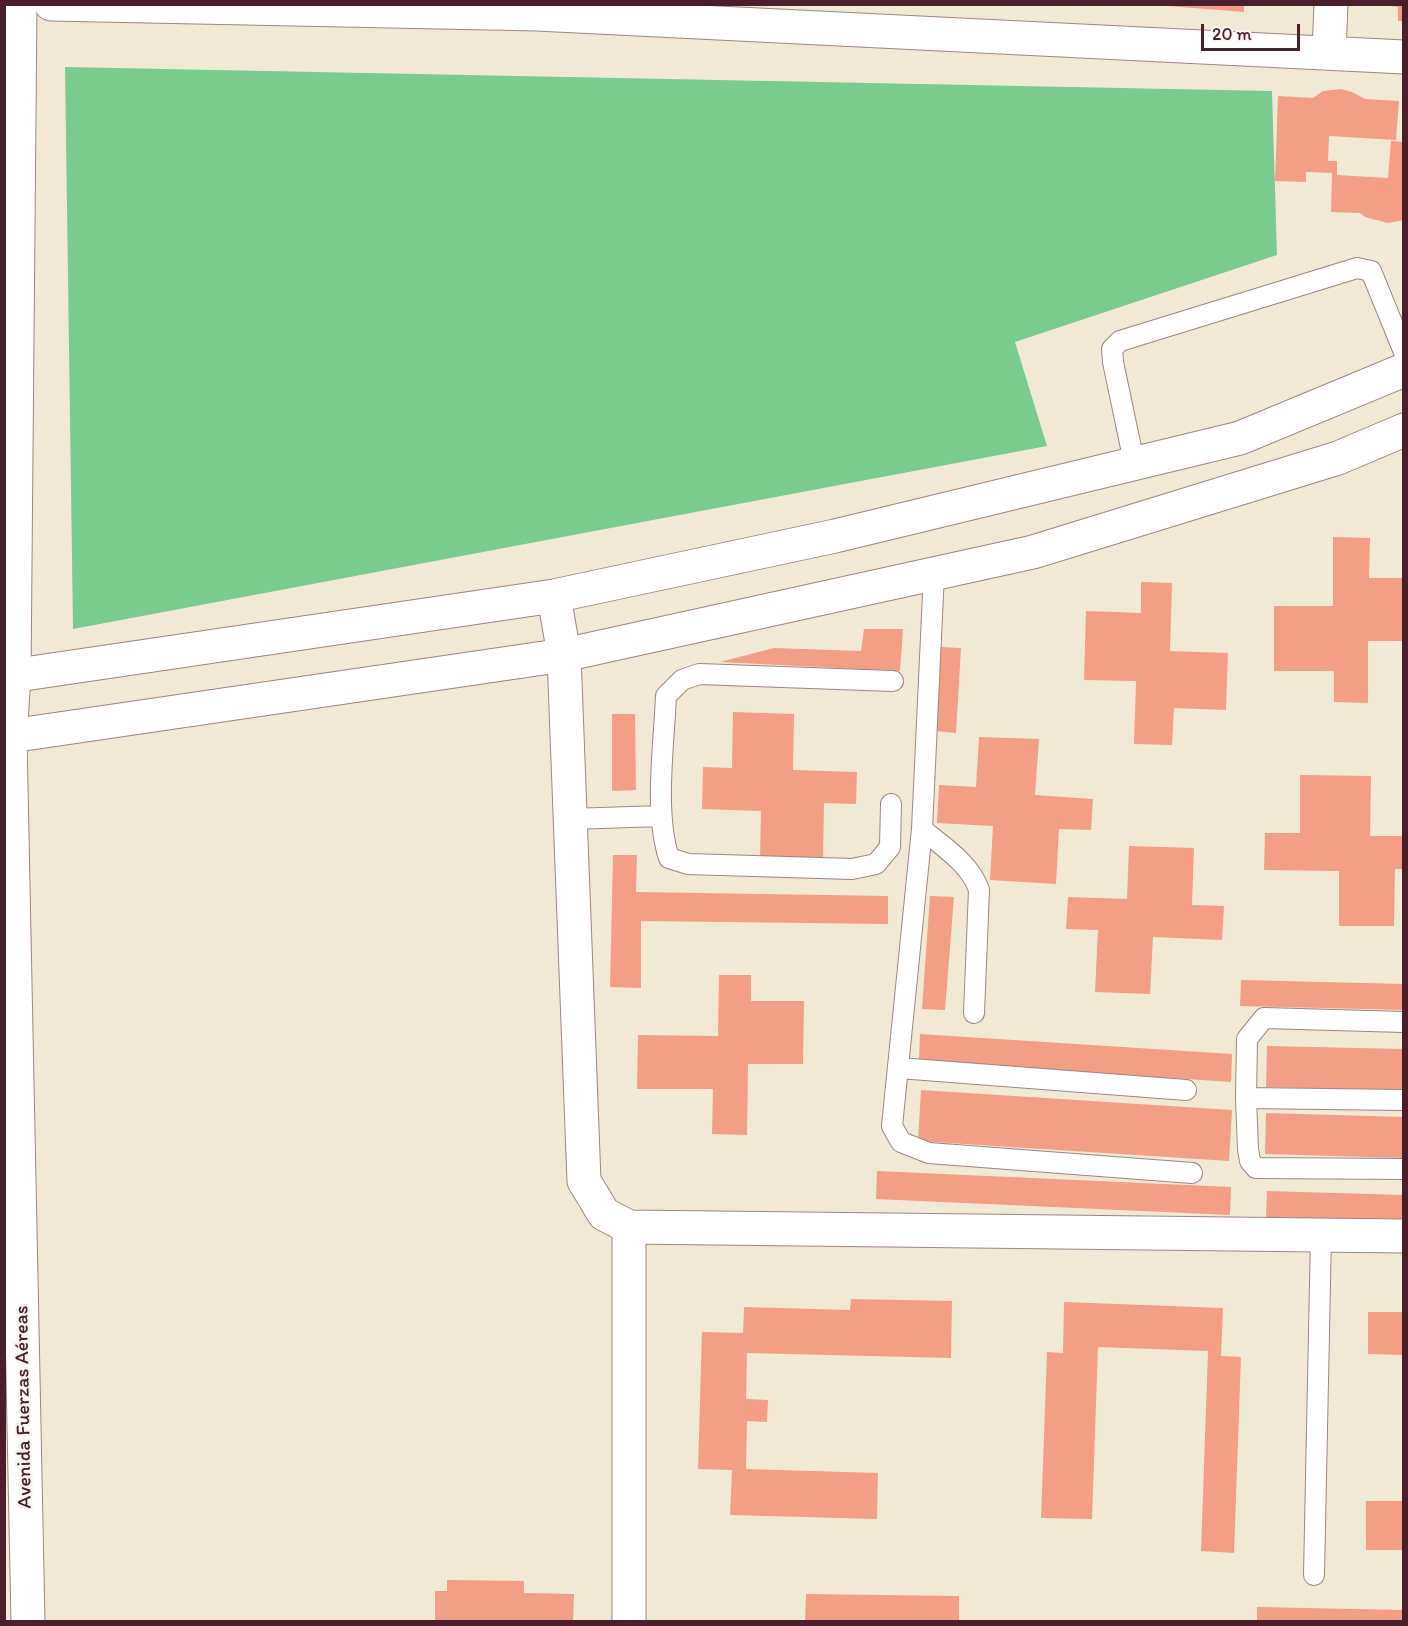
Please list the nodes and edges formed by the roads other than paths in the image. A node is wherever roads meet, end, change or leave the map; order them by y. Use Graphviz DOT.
graph roads {
  1 [pos="20,4"];
  2 [pos="51,4"];
  3 [pos="1331,4"];
  4 [pos="1329,52"];
  5 [pos="1404,57"];
  6 [pos="1404,352"];
  7 [pos="1404,370"];
  8 [pos="1404,430"];
  9 [pos="1134,462"];
  10 [pos="934,573"];
  11 [pos="554,596"];
  12 [pos="564,655"];
  13 [pos="9,676"];
  14 [pos="893,681"];
  15 [pos="7,737"];
  16 [pos="891,804"];
  17 [pos="661,816"];
  18 [pos="570,819"];
  19 [pos="922,829"];
  20 [pos="974,1013"];
  21 [pos="1404,1022"];
  22 [pos="899,1068"];
  23 [pos="1185,1089"];
  24 [pos="1246,1098"];
  25 [pos="1404,1100"];
  26 [pos="1404,1169"];
  27 [pos="1192,1173"];
  28 [pos="629,1227"];
  29 [pos="1321,1235"];
  30 [pos="1404,1236"];
  31 [pos="1314,1575"];
  32 [pos="28,1622"];
  33 [pos="629,1622"];
  1 -- 13 [label="street, Avenida Fuerzas Aéreas"];
  2 -- 4 [label="street"];
  3 -- 4 [label="street"];
  4 -- 5 [label="street"];
  6 -- 9 [label="lane"];
  7 -- 9 [label="street"];
  8 -- 10 [label="street"];
  9 -- 11 [label="street"];
  10 -- 12 [label="street"];
  10 -- 19 [label="lane"];
  11 -- 12 [label="street"];
  11 -- 13 [label="street"];
  12 -- 15 [label="street"];
  12 -- 18 [label="street"];
  13 -- 15 [label="street, Avenida Fuerzas Aéreas"];
  14 -- 17 [label="lane"];
  15 -- 32 [label="street, Avenida Fuerzas Aéreas"];
  16 -- 17 [label="lane"];
  17 -- 18 [label="lane"];
  18 -- 28 [label="street"];
  19 -- 20 [label="lane"];
  19 -- 22 [label="lane"];
  21 -- 24 [label="lane"];
  22 -- 23 [label="lane"];
  22 -- 27 [label="lane"];
  24 -- 25 [label="lane"];
  24 -- 26 [label="lane"];
  28 -- 29 [label="street"];
  28 -- 33 [label="street"];
  29 -- 30 [label="street"];
  29 -- 31 [label="lane"];
}
